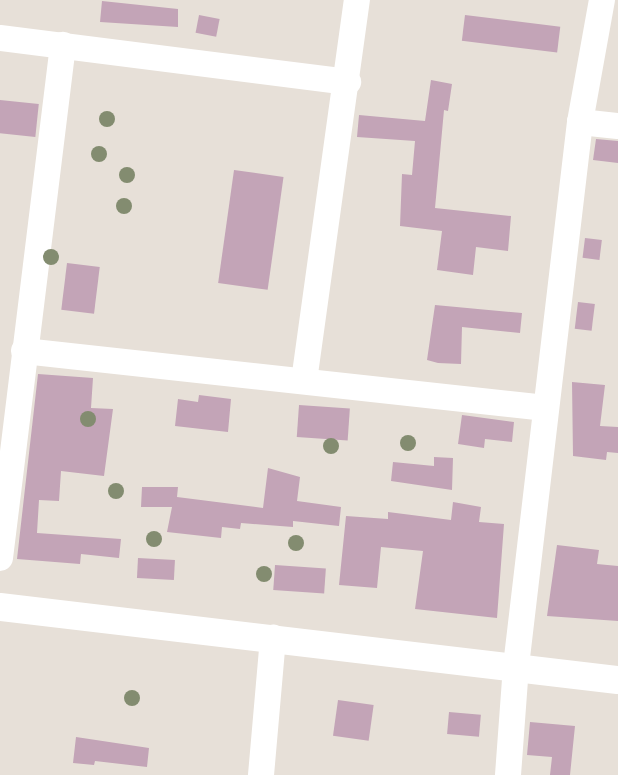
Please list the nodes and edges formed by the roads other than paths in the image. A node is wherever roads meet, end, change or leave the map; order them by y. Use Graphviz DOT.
graph roads {
  1 [pos="357,0"];
  2 [pos="602,0"];
  3 [pos="0,38"];
  4 [pos="63,45"];
  5 [pos="348,82"];
  6 [pos="580,122"];
  7 [pos="618,126"];
  8 [pos="24,351"];
  9 [pos="304,381"];
  10 [pos="546,408"];
  11 [pos="0,558"];
  12 [pos="0,607"];
  13 [pos="273,638"];
  14 [pos="516,666"];
  15 [pos="618,680"];
  16 [pos="261,775"];
  17 [pos="508,775"];
  1 -- 5 [label="street"];
  2 -- 6 [label="street"];
  3 -- 4 [label="street"];
  4 -- 5 [label="street"];
  4 -- 8 [label="street"];
  5 -- 9 [label="street"];
  6 -- 7 [label="street"];
  6 -- 10 [label="street"];
  8 -- 9 [label="street"];
  8 -- 11 [label="street"];
  9 -- 10 [label="street"];
  10 -- 14 [label="street"];
  12 -- 13 [label="street"];
  13 -- 14 [label="street"];
  13 -- 16 [label="street"];
  14 -- 15 [label="street"];
  14 -- 17 [label="street"];
}
